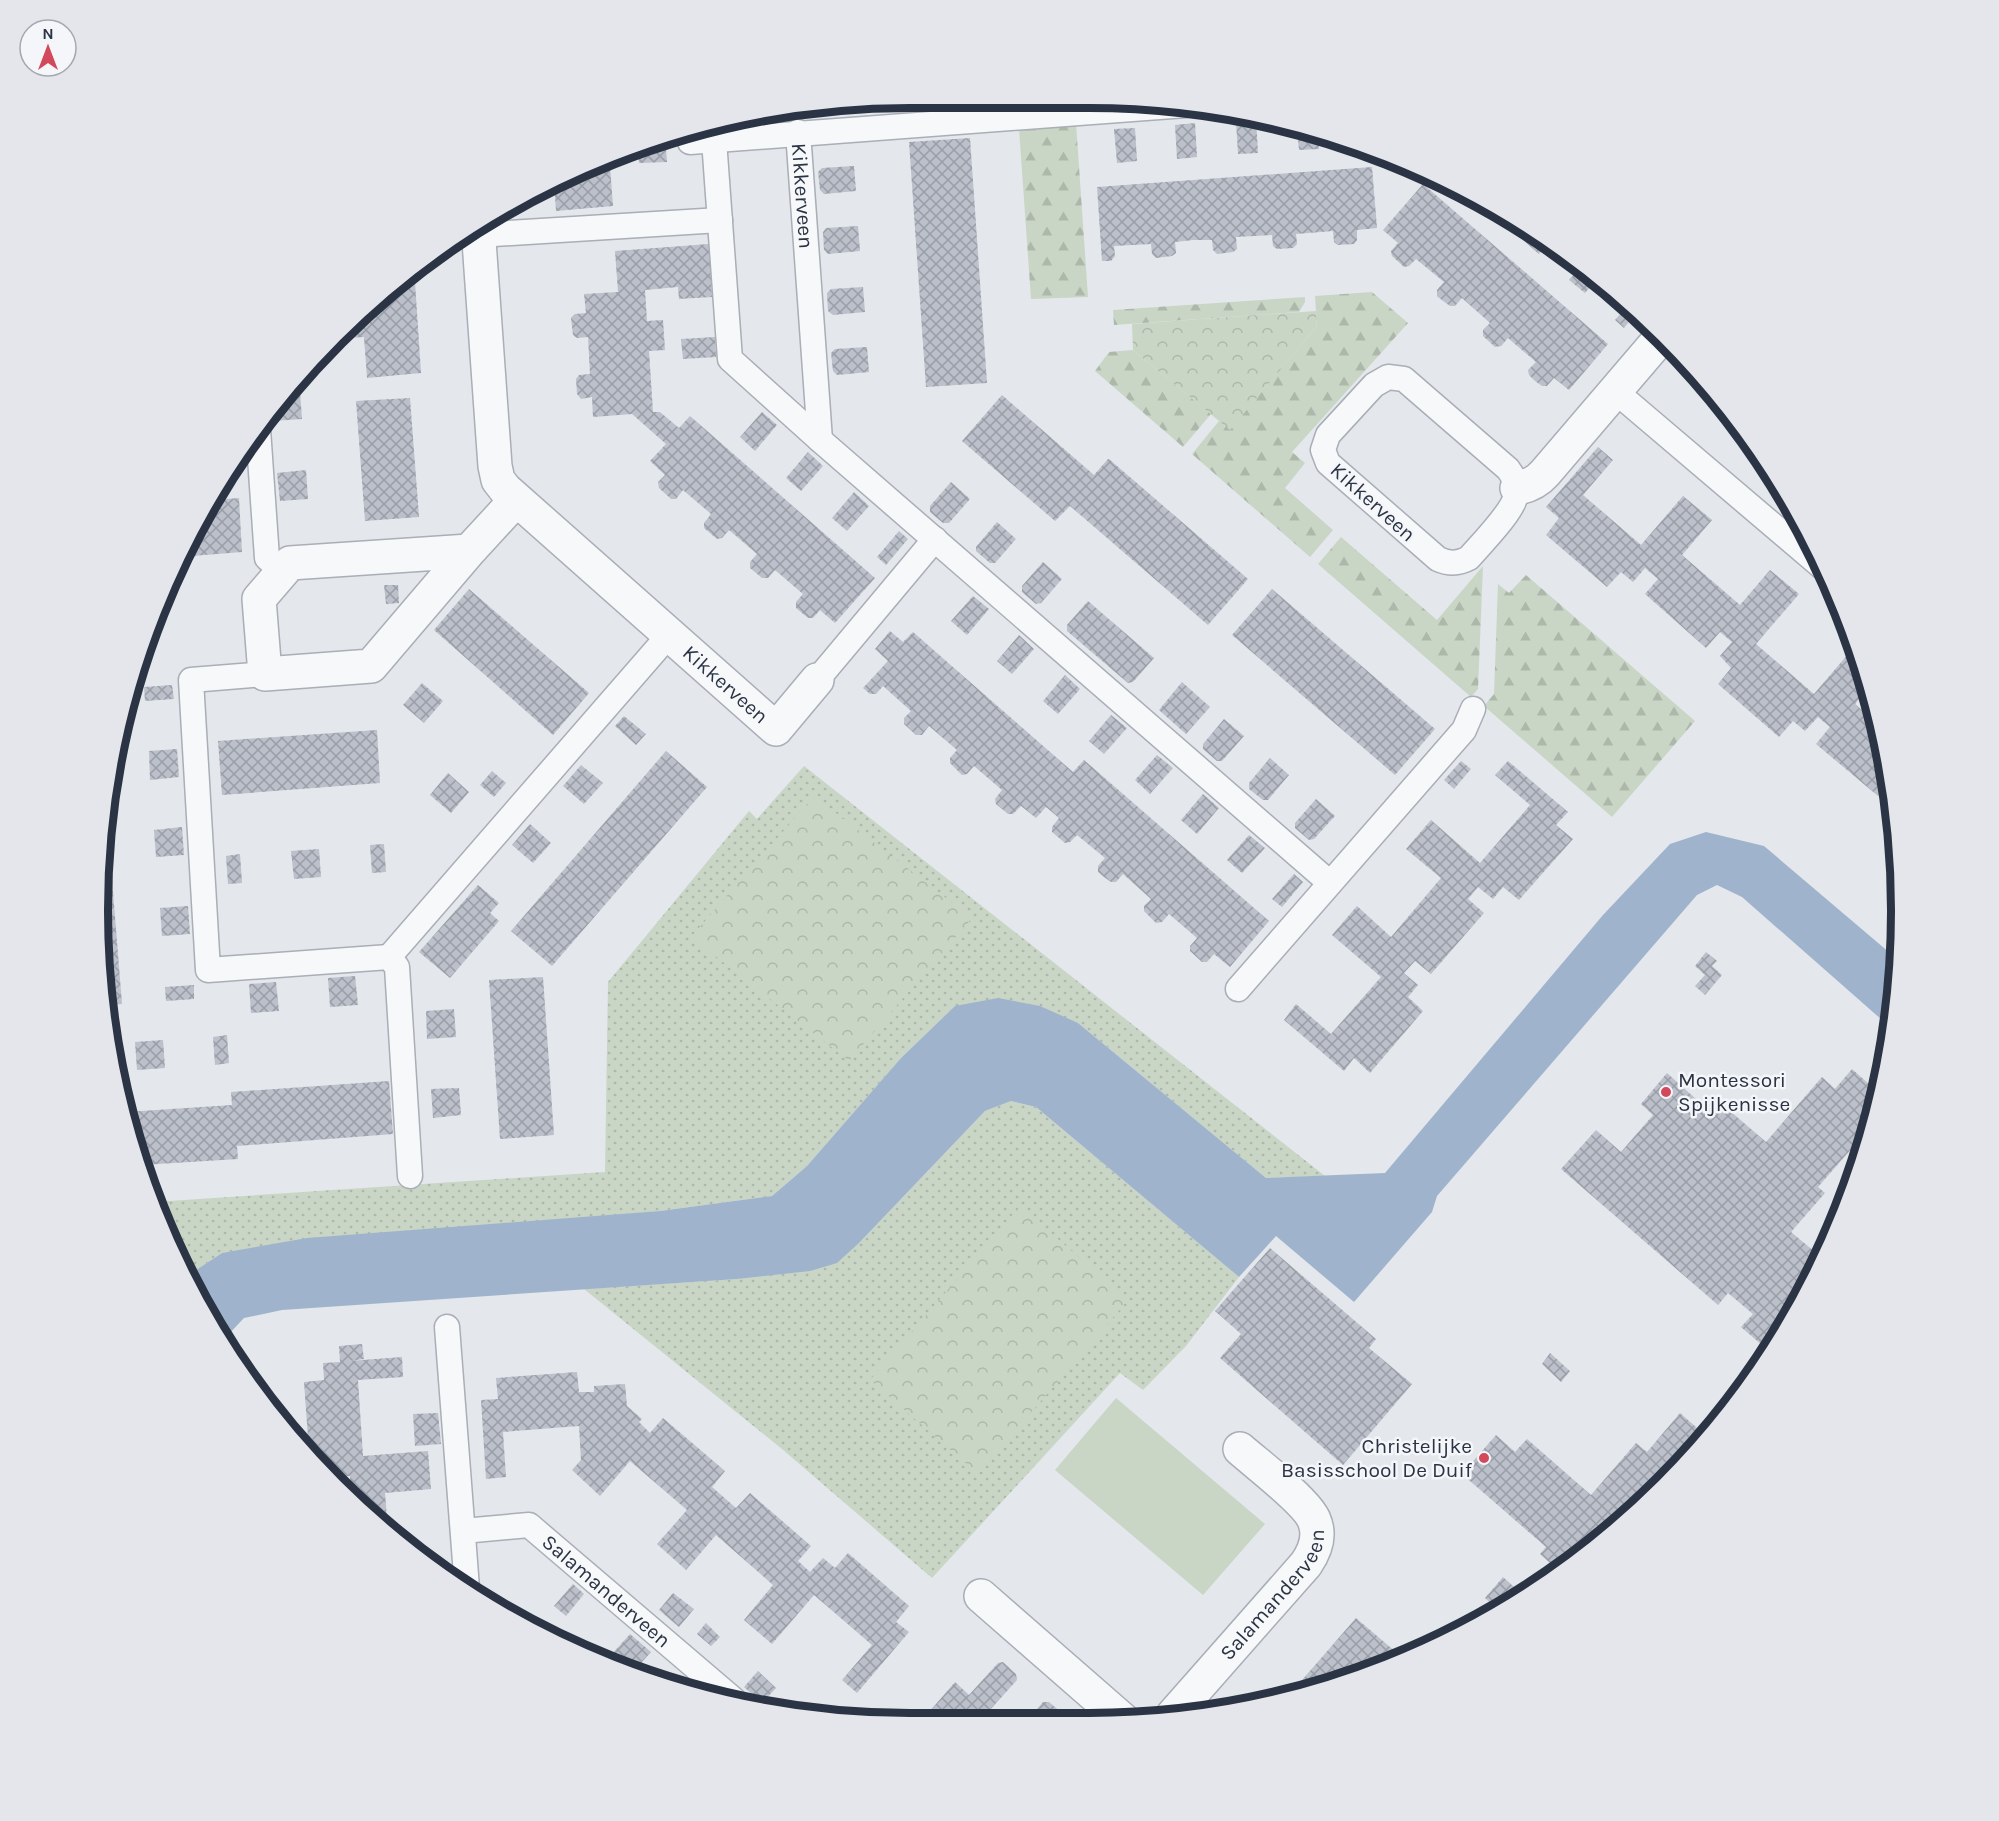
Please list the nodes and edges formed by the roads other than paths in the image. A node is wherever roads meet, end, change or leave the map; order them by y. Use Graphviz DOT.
graph roads {
  1 [pos="1129,110"];
  2 [pos="798,132"];
  3 [pos="690,139"];
  4 [pos="714,140"];
  5 [pos="720,220"];
  6 [pos="485,231"];
  7 [pos="478,235"];
  8 [pos="1656,343"];
  9 [pos="1615,391"];
  10 [pos="820,440"];
  11 [pos="259,443"];
  12 [pos="1517,488"];
  13 [pos="516,500"];
  14 [pos="935,539"];
  15 [pos="469,551"];
  16 [pos="1807,554"];
  17 [pos="283,572"];
  18 [pos="669,635"];
  19 [pos="265,674"];
  20 [pos="817,680"];
  21 [pos="1473,709"];
  22 [pos="1330,883"];
  23 [pos="389,957"];
  24 [pos="1238,989"];
  25 [pos="410,1176"];
  26 [pos="447,1328"];
  27 [pos="1240,1449"];
  28 [pos="463,1531"];
  29 [pos="466,1579"];
  30 [pos="981,1596"];
  31 [pos="723,1691"];
  32 [pos="1180,1707"];
  33 [pos="1114,1712"];
  1 -- 2 [label="lane, Kikkerveen"];
  2 -- 4 [label="lane, Kikkerveen"];
  2 -- 10 [label="lane, Kikkerveen"];
  3 -- 4 [label="lane, Kikkerveen"];
  4 -- 5 [label="lane"];
  5 -- 6 [label="lane, Kikkerveen"];
  5 -- 10 [label="lane"];
  7 -- 13 [label="street, Kikkerveen"];
  8 -- 9 [label="street"];
  9 -- 12 [label="street"];
  9 -- 16 [label="lane"];
  10 -- 14 [label="lane"];
  11 -- 17 [label="lane"];
  12 -- 12 [label="lane, Kikkerveen"];
  13 -- 15 [label="street"];
  13 -- 18 [label="street, Kikkerveen"];
  14 -- 20 [label="lane, Kikkerveen"];
  14 -- 22 [label="lane"];
  15 -- 17 [label="street"];
  15 -- 19 [label="street"];
  17 -- 19 [label="street"];
  18 -- 20 [label="street, Kikkerveen"];
  18 -- 23 [label="lane"];
  19 -- 23 [label="lane"];
  21 -- 22 [label="lane"];
  22 -- 24 [label="lane"];
  23 -- 25 [label="lane"];
  26 -- 28 [label="lane"];
  27 -- 32 [label="street, Salamanderveen"];
  28 -- 29 [label="lane"];
  28 -- 31 [label="lane, Salamanderveen"];
  30 -- 33 [label="street"];
}
